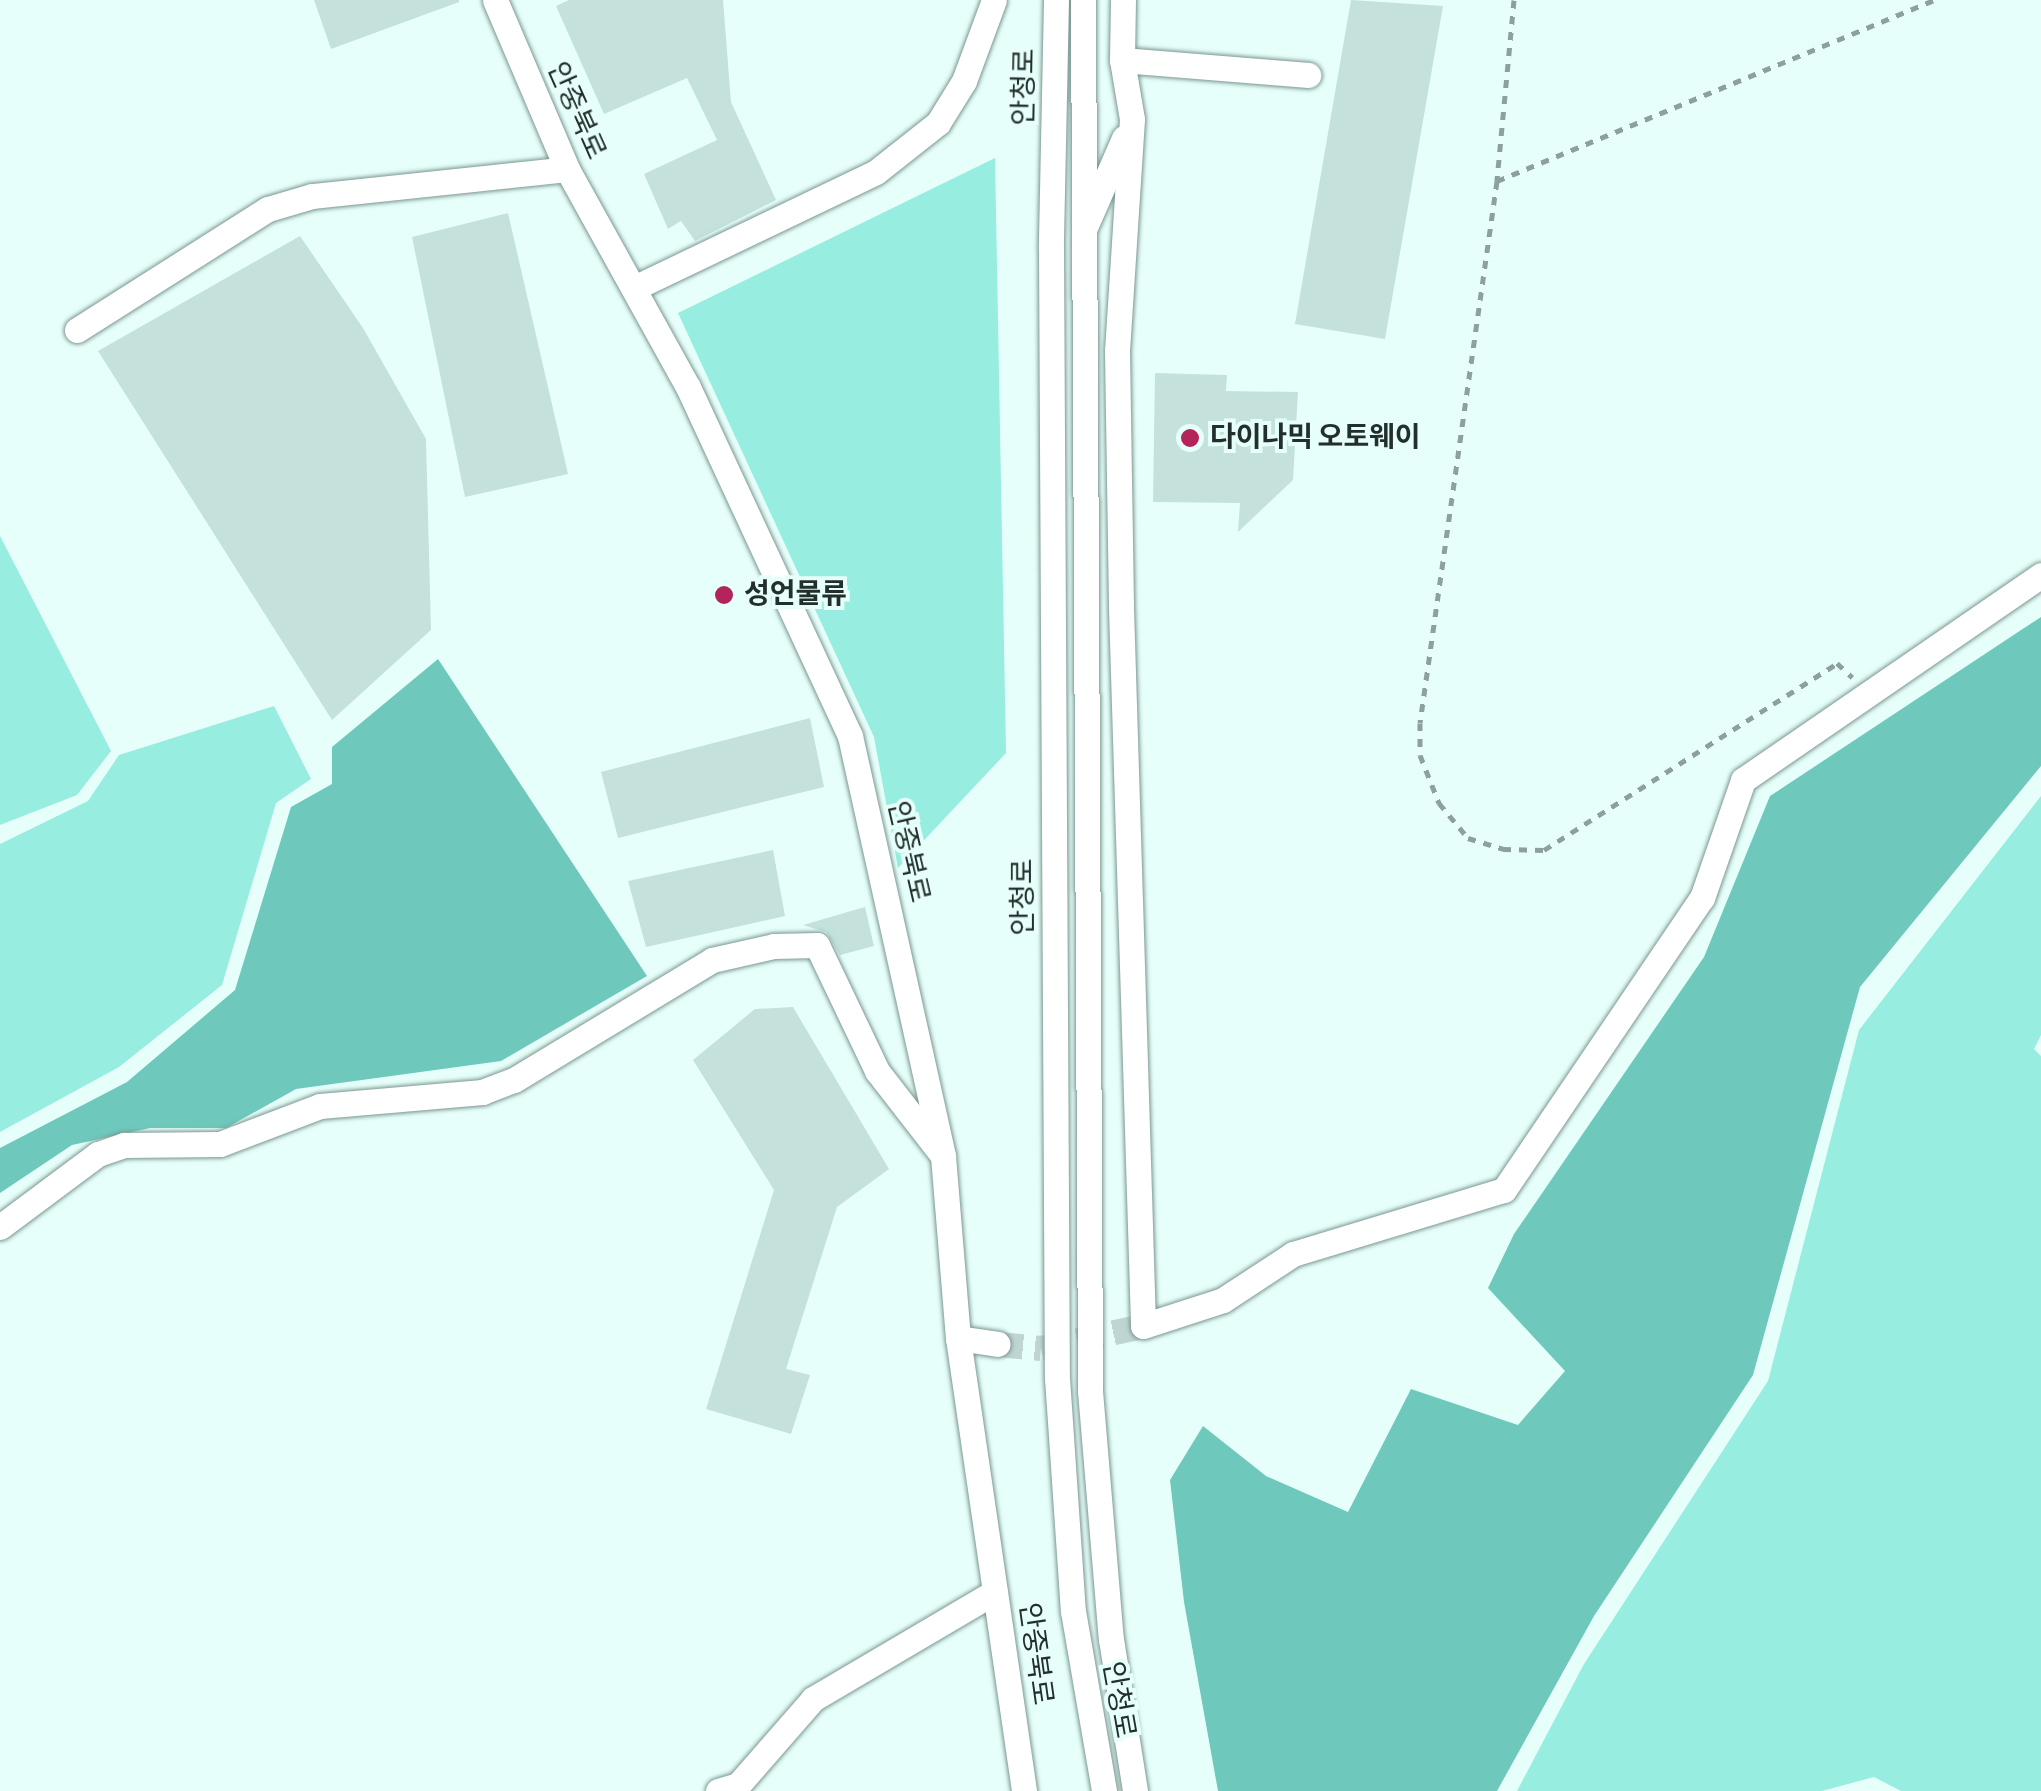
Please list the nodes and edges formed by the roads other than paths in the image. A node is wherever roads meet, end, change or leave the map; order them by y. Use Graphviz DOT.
graph roads {
  1 [pos="495,0"];
  2 [pos="994,0"];
  3 [pos="1056,0"];
  4 [pos="1083,0"];
  5 [pos="1123,0"];
  6 [pos="1122,60"];
  7 [pos="1308,75"];
  8 [pos="1132,120"];
  9 [pos="567,169"];
  10 [pos="1081,235"];
  11 [pos="634,288"];
  12 [pos="77,330"];
  13 [pos="2041,575"];
  14 [pos="943,1156"];
  15 [pos="0,1227"];
  16 [pos="958,1338"];
  17 [pos="998,1344"];
  18 [pos="996,1592"];
  19 [pos="718,1791"];
  20 [pos="1024,1791"];
  21 [pos="1104,1791"];
  22 [pos="1134,1791"];
  1 -- 9 [label="street, 안중북로"];
  2 -- 11 [label="street"];
  3 -- 21 [label="street, 안청로"];
  4 -- 10 [label="street, 안청로"];
  5 -- 6 [label="street"];
  6 -- 7 [label="street"];
  6 -- 8 [label="street"];
  8 -- 10 [label="street"];
  8 -- 13 [label="street"];
  9 -- 11 [label="street, 안중북로"];
  9 -- 12 [label="street"];
  10 -- 22 [label="street, 안청로"];
  11 -- 14 [label="street, 안중북로"];
  14 -- 15 [label="street"];
  14 -- 16 [label="street, 안중북로"];
  16 -- 17 [label="street"];
  16 -- 18 [label="street, 안중북로"];
  18 -- 19 [label="street"];
  18 -- 20 [label="street, 안중북로"];
}
